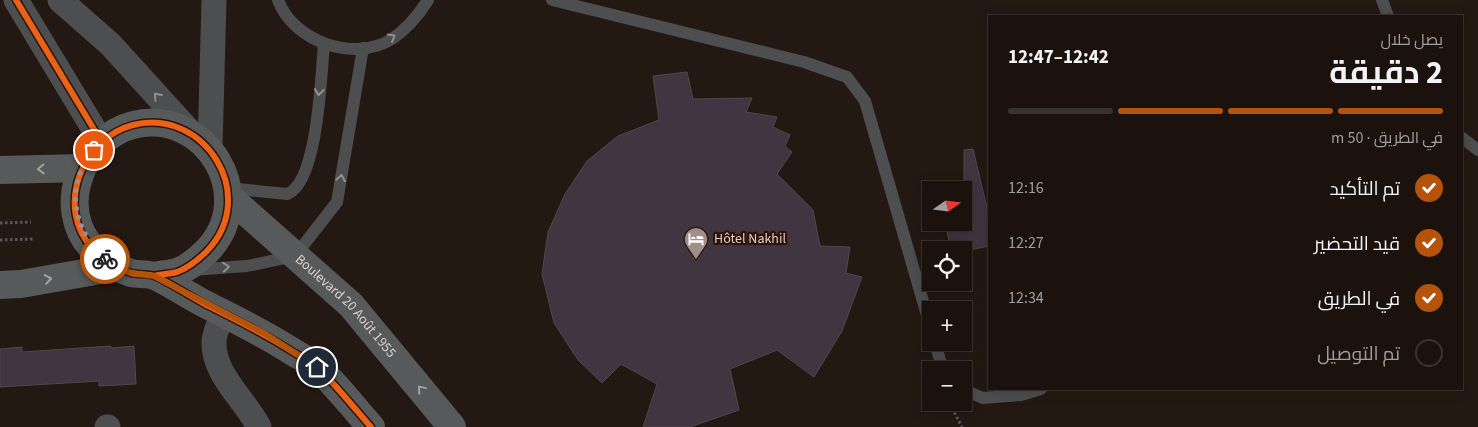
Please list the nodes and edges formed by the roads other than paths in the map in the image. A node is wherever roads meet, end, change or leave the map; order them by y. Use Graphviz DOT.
graph roads {
  1 [pos="16,0"];
  2 [pos="60,0"];
  3 [pos="214,0"];
  4 [pos="278,0"];
  5 [pos="428,0"];
  6 [pos="552,0"];
  7 [pos="1382,0"];
  8 [pos="1388,15"];
  9 [pos="324,44"];
  10 [pos="363,48"];
  11 [pos="1463,139"];
  12 [pos="101,141"];
  13 [pos="200,141"];
  14 [pos="1478,150"];
  15 [pos="82,168"];
  16 [pos="0,170"];
  17 [pos="228,193"];
  18 [pos="294,256"];
  19 [pos="118,267"];
  20 [pos="166,274"];
  21 [pos="0,285"];
  22 [pos="923,301"];
  23 [pos="223,313"];
  24 [pos="1038,390"];
  25 [pos="972,393"];
  26 [pos="359,421"];
  27 [pos="259,427"];
  28 [pos="452,427"];
  1 -- 12 [label="street"];
  13 -- 2 [label="street, one-way"];
  3 -- 13 [label="street"];
  4 -- 9 [label="lane"];
  10 -- 5 [label="lane, one-way"];
  6 -- 22 [label="lane"];
  7 -- 8 [label="lane"];
  9 -- 10 [label="lane"];
  9 -- 17 [label="lane, one-way"];
  18 -- 10 [label="lane, one-way"];
  11 -- 14 [label="lane"];
  12 -- 13 [label="street"];
  12 -- 15 [label="street"];
  13 -- 17 [label="street"];
  15 -- 16 [label="street, one-way"];
  15 -- 19 [label="street"];
  17 -- 18 [label="street, Boulevard 20 Août 1955"];
  17 -- 20 [label="street"];
  20 -- 18 [label="lane, one-way"];
  28 -- 18 [label="street, Boulevard 20 Août 1955, one-way"];
  19 -- 20 [label="street"];
  21 -- 19 [label="street, one-way"];
  20 -- 23 [label="street"];
  23 -- 26 [label="street"];
  23 -- 27 [label="street"];
  24 -- 25 [label="lane"];
}
